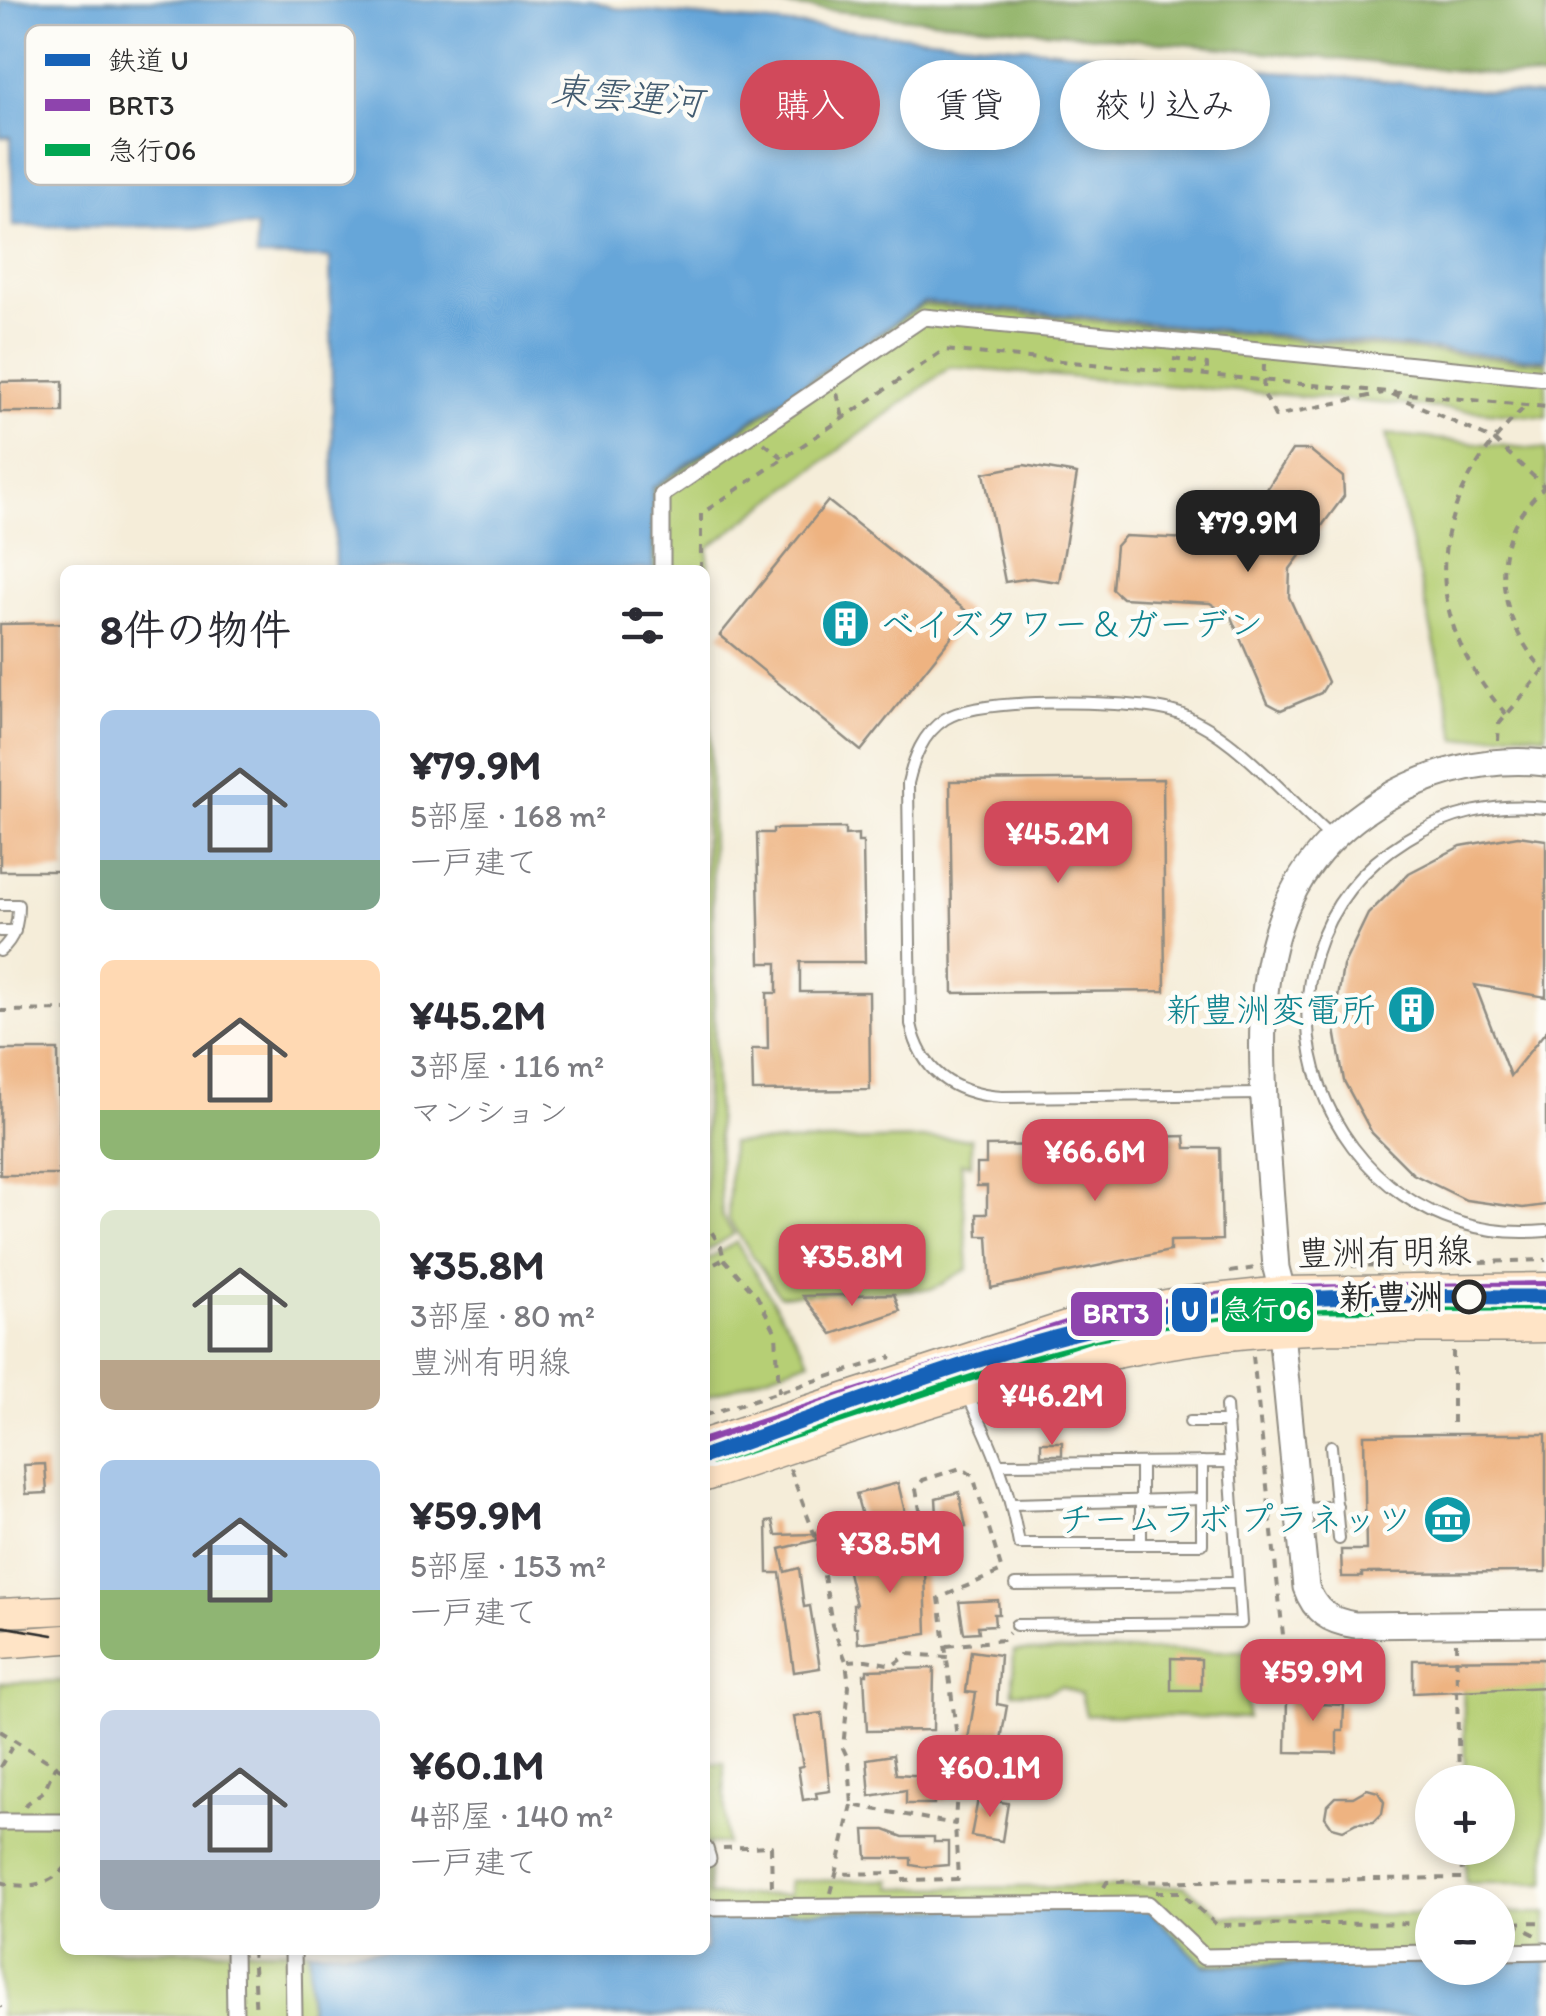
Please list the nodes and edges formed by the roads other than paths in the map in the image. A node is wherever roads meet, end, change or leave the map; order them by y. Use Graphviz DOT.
graph roads {
  1 [pos="1546,378"];
  2 [pos="662,565"];
  3 [pos="1546,763"];
  4 [pos="1546,808"];
  5 [pos="1333,839"];
  6 [pos="0,905"];
  7 [pos="0,931"];
  8 [pos="15,931"];
  9 [pos="0,952"];
  10 [pos="1264,1094"];
  11 [pos="1546,1231"];
  12 [pos="1546,1287"];
  13 [pos="1282,1291"];
  14 [pos="1546,1328"];
  15 [pos="1281,1332"];
  16 [pos="966,1391"];
  17 [pos="1226,1406"];
  18 [pos="1190,1422"];
  19 [pos="1228,1422"];
  20 [pos="710,1441"];
  21 [pos="1332,1446"];
  22 [pos="1202,1462"];
  23 [pos="1230,1462"];
  24 [pos="1141,1463"];
  25 [pos="1001,1464"];
  26 [pos="710,1475"];
  27 [pos="1202,1499"];
  28 [pos="1141,1500"];
  29 [pos="1013,1504"];
  30 [pos="1337,1506"];
  31 [pos="1299,1510"];
  32 [pos="1339,1539"];
  33 [pos="1141,1544"];
  34 [pos="1238,1583"];
  35 [pos="1015,1585"];
  36 [pos="60,1610"];
  37 [pos="0,1613"];
  38 [pos="1546,1623"];
  39 [pos="1016,1626"];
  40 [pos="60,1640"];
  41 [pos="0,1644"];
  42 [pos="0,1822"];
  43 [pos="60,1822"];
  44 [pos="710,1908"];
  45 [pos="1515,1952"];
  46 [pos="1546,1952"];
  47 [pos="1415,1953"];
  48 [pos="234,1955"];
  49 [pos="293,1955"];
  50 [pos="235,2016"];
  51 [pos="294,2016"];
  1 -- 2 [label="street"];
  3 -- 5 [label="street"];
  4 -- 11 [label="lane"];
  5 -- 10 [label="street"];
  5 -- 10 [label="lane"];
  6 -- 8 [label="lane"];
  7 -- 8 [label="lane"];
  8 -- 9 [label="lane"];
  10 -- 13 [label="street"];
  12 -- 13 [label="main road, 豊洲有明線"];
  13 -- 15 [label="street"];
  13 -- 20 [label="main road, 豊洲有明線"];
  14 -- 15 [label="main road"];
  15 -- 16 [label="main road"];
  15 -- 31 [label="street"];
  16 -- 25 [label="lane"];
  16 -- 26 [label="main road"];
  17 -- 19 [label="lane"];
  18 -- 19 [label="lane"];
  19 -- 23 [label="lane"];
  21 -- 30 [label="lane"];
  22 -- 23 [label="lane"];
  22 -- 24 [label="lane"];
  22 -- 27 [label="lane"];
  23 -- 34 [label="lane"];
  24 -- 25 [label="lane"];
  24 -- 28 [label="lane"];
  25 -- 29 [label="lane"];
  27 -- 28 [label="lane"];
  27 -- 33 [label="lane"];
  28 -- 29 [label="lane"];
  28 -- 33 [label="lane"];
  29 -- 33 [label="lane"];
  30 -- 31 [label="lane"];
  30 -- 32 [label="lane"];
  31 -- 38 [label="street"];
  34 -- 35 [label="lane"];
  34 -- 39 [label="lane"];
  36 -- 37 [label="main road"];
  40 -- 41 [label="main road"];
  42 -- 43 [label="street"];
  44 -- 47 [label="street"];
  45 -- 46 [label="street"];
  48 -- 50 [label="street"];
  49 -- 51 [label="street"];
}
